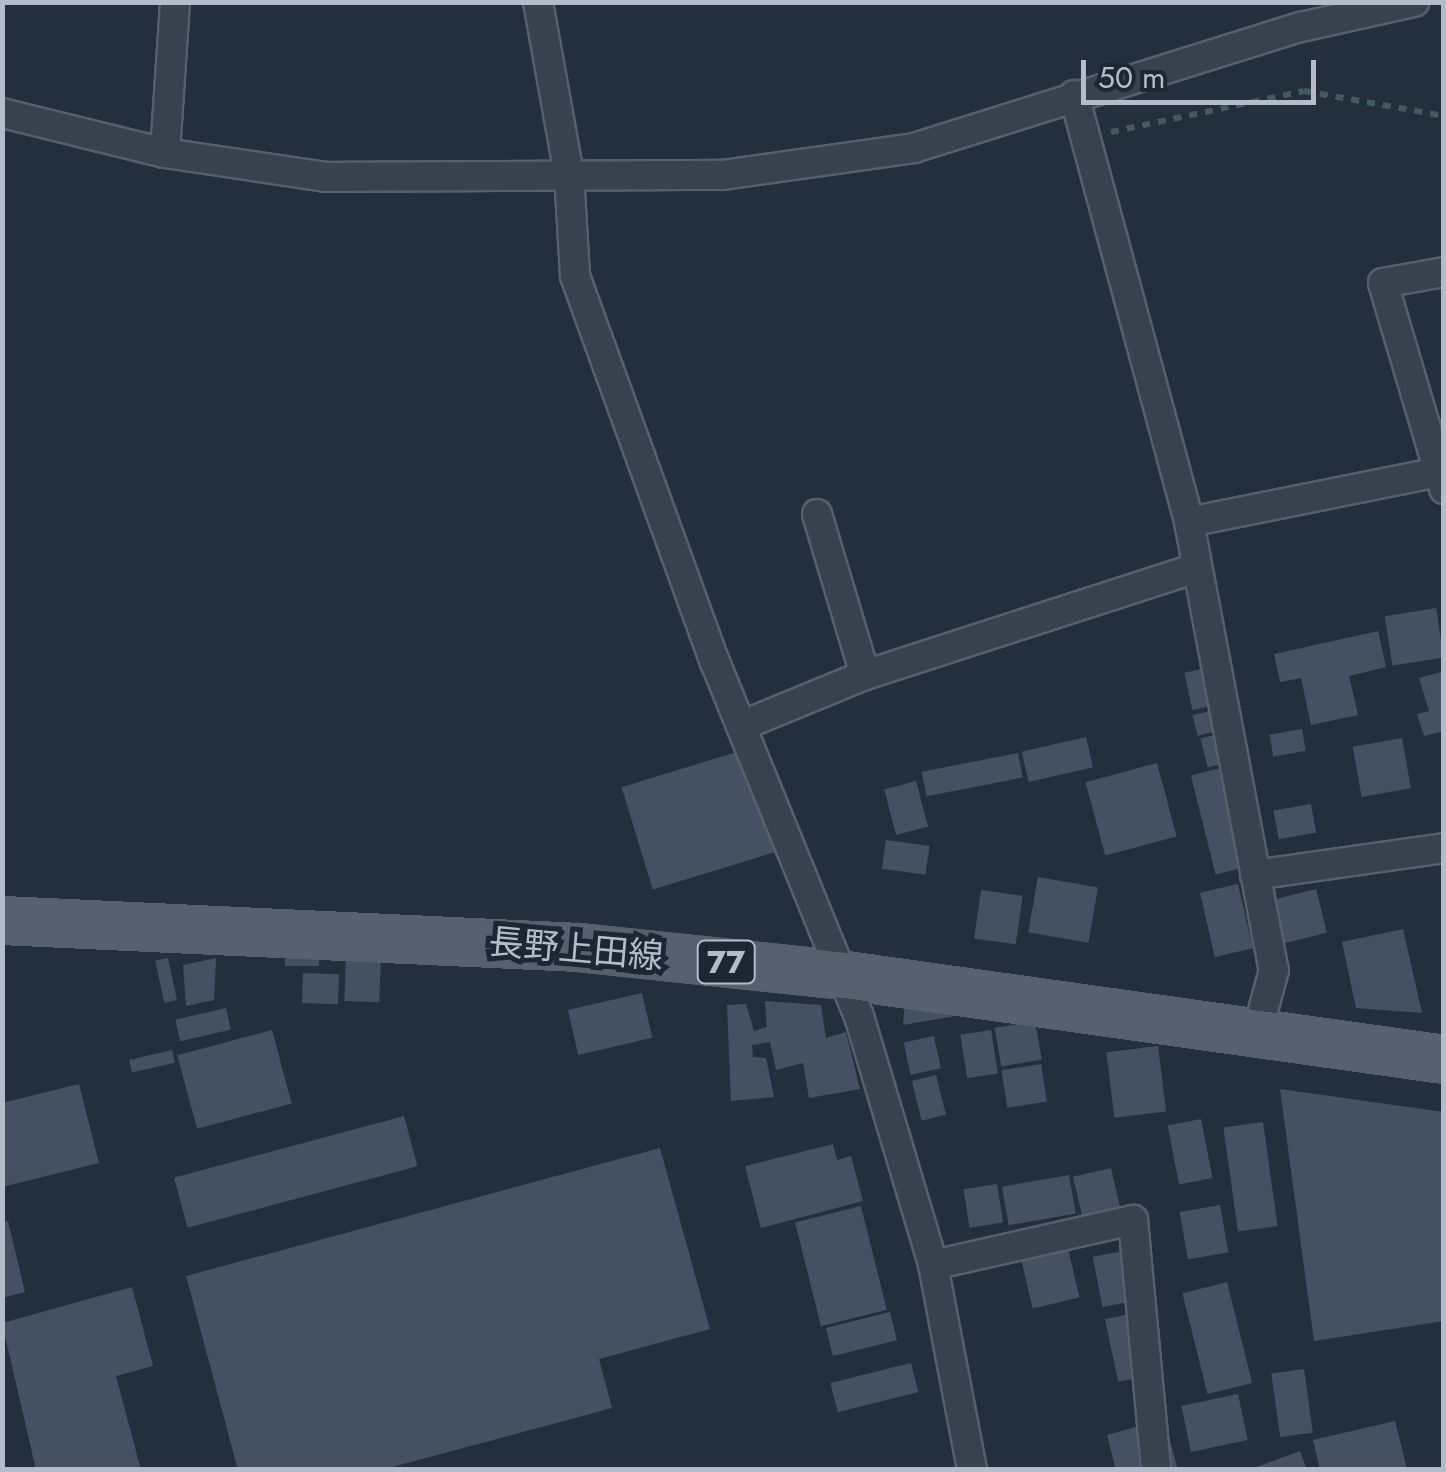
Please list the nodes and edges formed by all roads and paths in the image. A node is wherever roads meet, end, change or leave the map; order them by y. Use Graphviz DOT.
graph roads {
  1 [pos="176,2"];
  2 [pos="538,2"];
  3 [pos="1414,2"];
  4 [pos="1297,15"];
  5 [pos="1074,95"];
  6 [pos="2,113"];
  7 [pos="1444,116"];
  8 [pos="1087,139"];
  9 [pos="165,153"];
  10 [pos="569,174"];
  11 [pos="1444,272"];
  12 [pos="1442,478"];
  13 [pos="817,514"];
  14 [pos="1189,522"];
  15 [pos="1194,569"];
  16 [pos="864,675"];
  17 [pos="741,726"];
  18 [pos="1444,848"];
  19 [pos="1255,875"];
  20 [pos="2,920"];
  21 [pos="845,975"];
  22 [pos="1258,1029"];
  23 [pos="1444,1059"];
  24 [pos="933,1265"];
  25 [pos="972,1470"];
  26 [pos="1156,1470"];
  1 -- 9 [label="street"];
  2 -- 10 [label="street"];
  3 -- 4 [label="street"];
  4 -- 5 [label="street"];
  5 -- 8 [label="street"];
  5 -- 10 [label="street"];
  6 -- 9 [label="street"];
  7 -- 8 [label="path"];
  8 -- 14 [label="street"];
  9 -- 10 [label="street"];
  10 -- 17 [label="street"];
  11 -- 12 [label="street"];
  12 -- 14 [label="street"];
  13 -- 16 [label="street"];
  14 -- 15 [label="street"];
  15 -- 16 [label="street"];
  15 -- 19 [label="street"];
  16 -- 17 [label="street"];
  17 -- 21 [label="street"];
  18 -- 19 [label="street"];
  19 -- 22 [label="street"];
  20 -- 21 [label="main road, 長野上田線 / 77"];
  21 -- 22 [label="main road, 長野上田線 / 77"];
  21 -- 24 [label="street"];
  22 -- 23 [label="main road, 長野上田線 / 77"];
  24 -- 25 [label="street"];
  24 -- 26 [label="street"];
}
